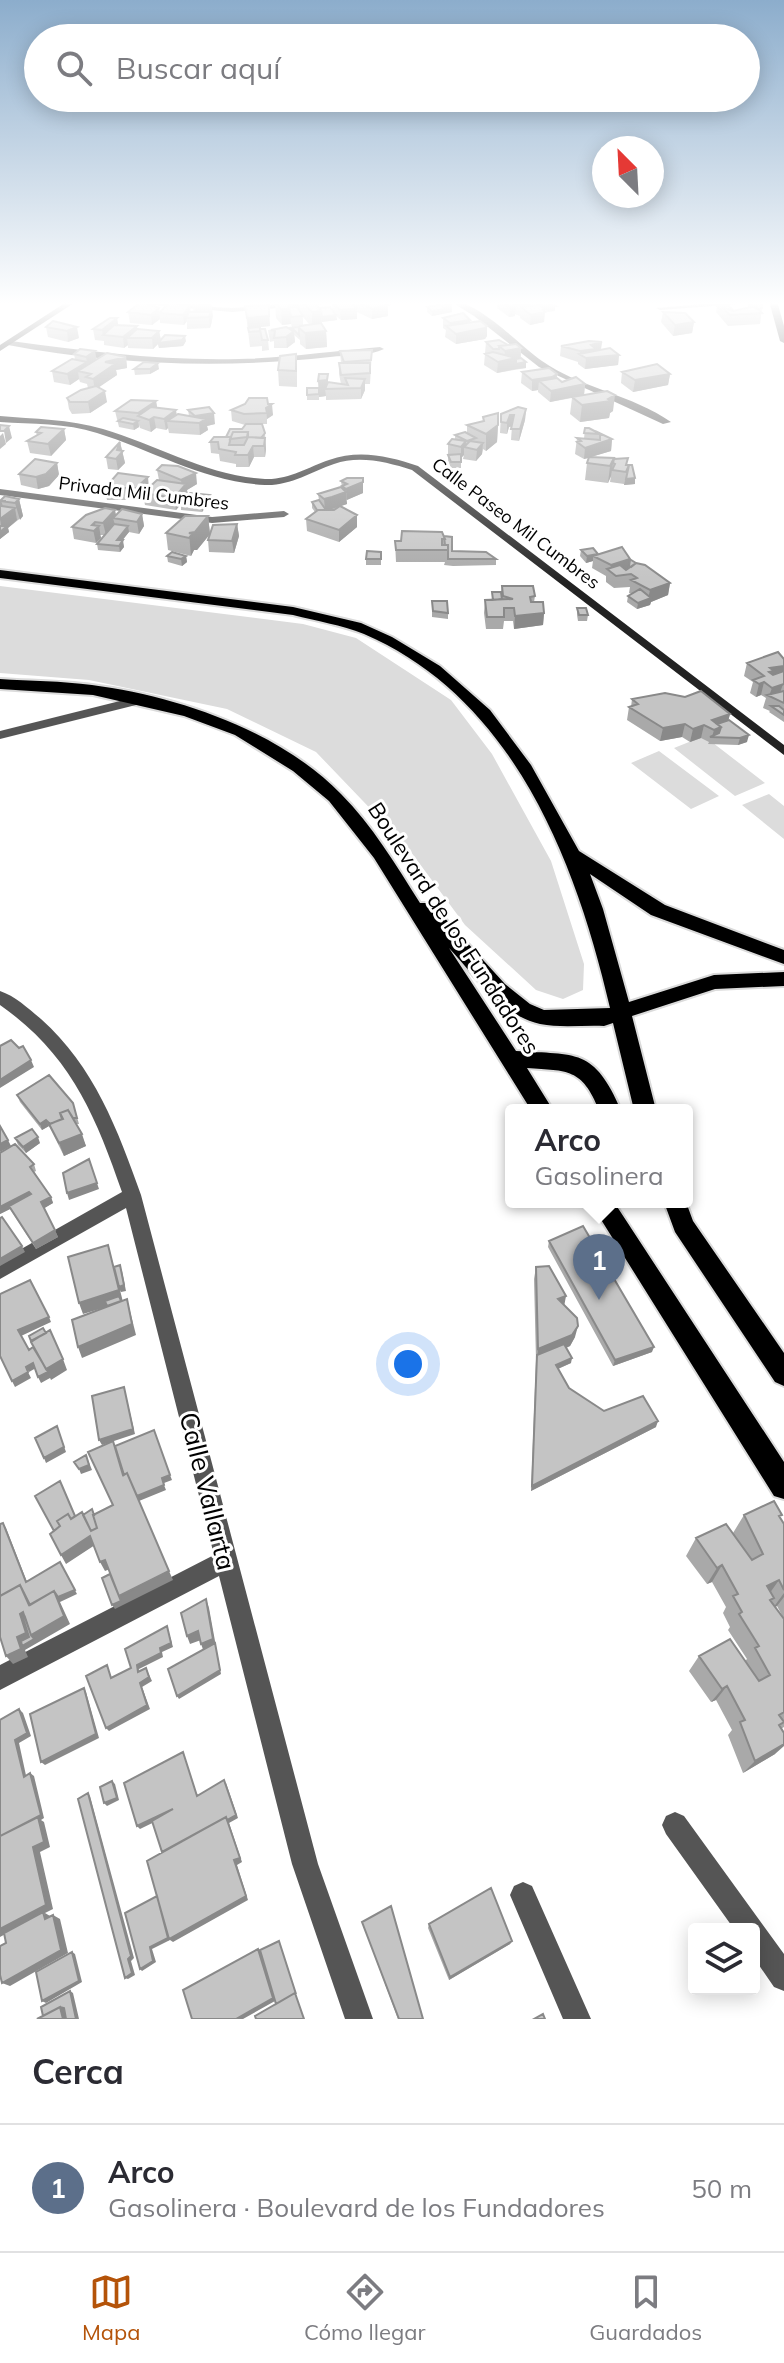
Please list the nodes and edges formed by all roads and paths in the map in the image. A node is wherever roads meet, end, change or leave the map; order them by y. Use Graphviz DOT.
graph roads {
  1 [pos="608,395"];
  2 [pos="0,419"];
  3 [pos="666,422"];
  4 [pos="0,492"];
  5 [pos="284,514"];
  6 [pos="0,574"];
  7 [pos="0,684"];
  8 [pos="144,699"];
  9 [pos="0,735"];
  10 [pos="784,751"];
  11 [pos="572,855"];
  12 [pos="408,896"];
  13 [pos="784,957"];
  14 [pos="784,979"];
  15 [pos="0,997"];
  16 [pos="621,1015"];
  17 [pos="509,1059"];
  18 [pos="538,1104"];
  19 [pos="607,1104"];
  20 [pos="643,1104"];
  21 [pos="132,1195"];
  22 [pos="605,1208"];
  23 [pos="679,1214"];
  24 [pos="0,1271"];
  25 [pos="784,1374"];
  26 [pos="784,1486"];
  27 [pos="225,1561"];
  28 [pos="0,1678"];
  29 [pos="675,1825"];
  30 [pos="523,1895"];
  31 [pos="746,1923"];
  32 [pos="760,1943"];
  33 [pos="784,1977"];
  34 [pos="359,2019"];
  35 [pos="577,2019"];
  1 -- 3 [label="street"];
  2 -- 10 [label="street, Calle Paseo Mil Cumbres"];
  4 -- 5 [label="street, Privada Mil Cumbres"];
  6 -- 11 [label="main road"];
  7 -- 8 [label="main road, Boulevard de los Fundadores"];
  8 -- 9 [label="street"];
  8 -- 12 [label="main road, Boulevard de los Fundadores"];
  11 -- 13 [label="main road"];
  11 -- 16 [label="main road"];
  12 -- 16 [label="main road"];
  12 -- 17 [label="main road, Boulevard de los Fundadores"];
  14 -- 16 [label="main road"];
  15 -- 21 [label="street, Calle Vallarta"];
  16 -- 20 [label="main road"];
  17 -- 18 [label="main road, Boulevard de los Fundadores"];
  17 -- 19 [label="main road"];
  21 -- 24 [label="street"];
  21 -- 27 [label="street, Calle Vallarta"];
  22 -- 26 [label="main road"];
  23 -- 25 [label="main road"];
  27 -- 28 [label="street"];
  27 -- 34 [label="street, Calle Vallarta"];
  29 -- 31 [label="street"];
  30 -- 35 [label="street"];
  32 -- 33 [label="street"];
}
